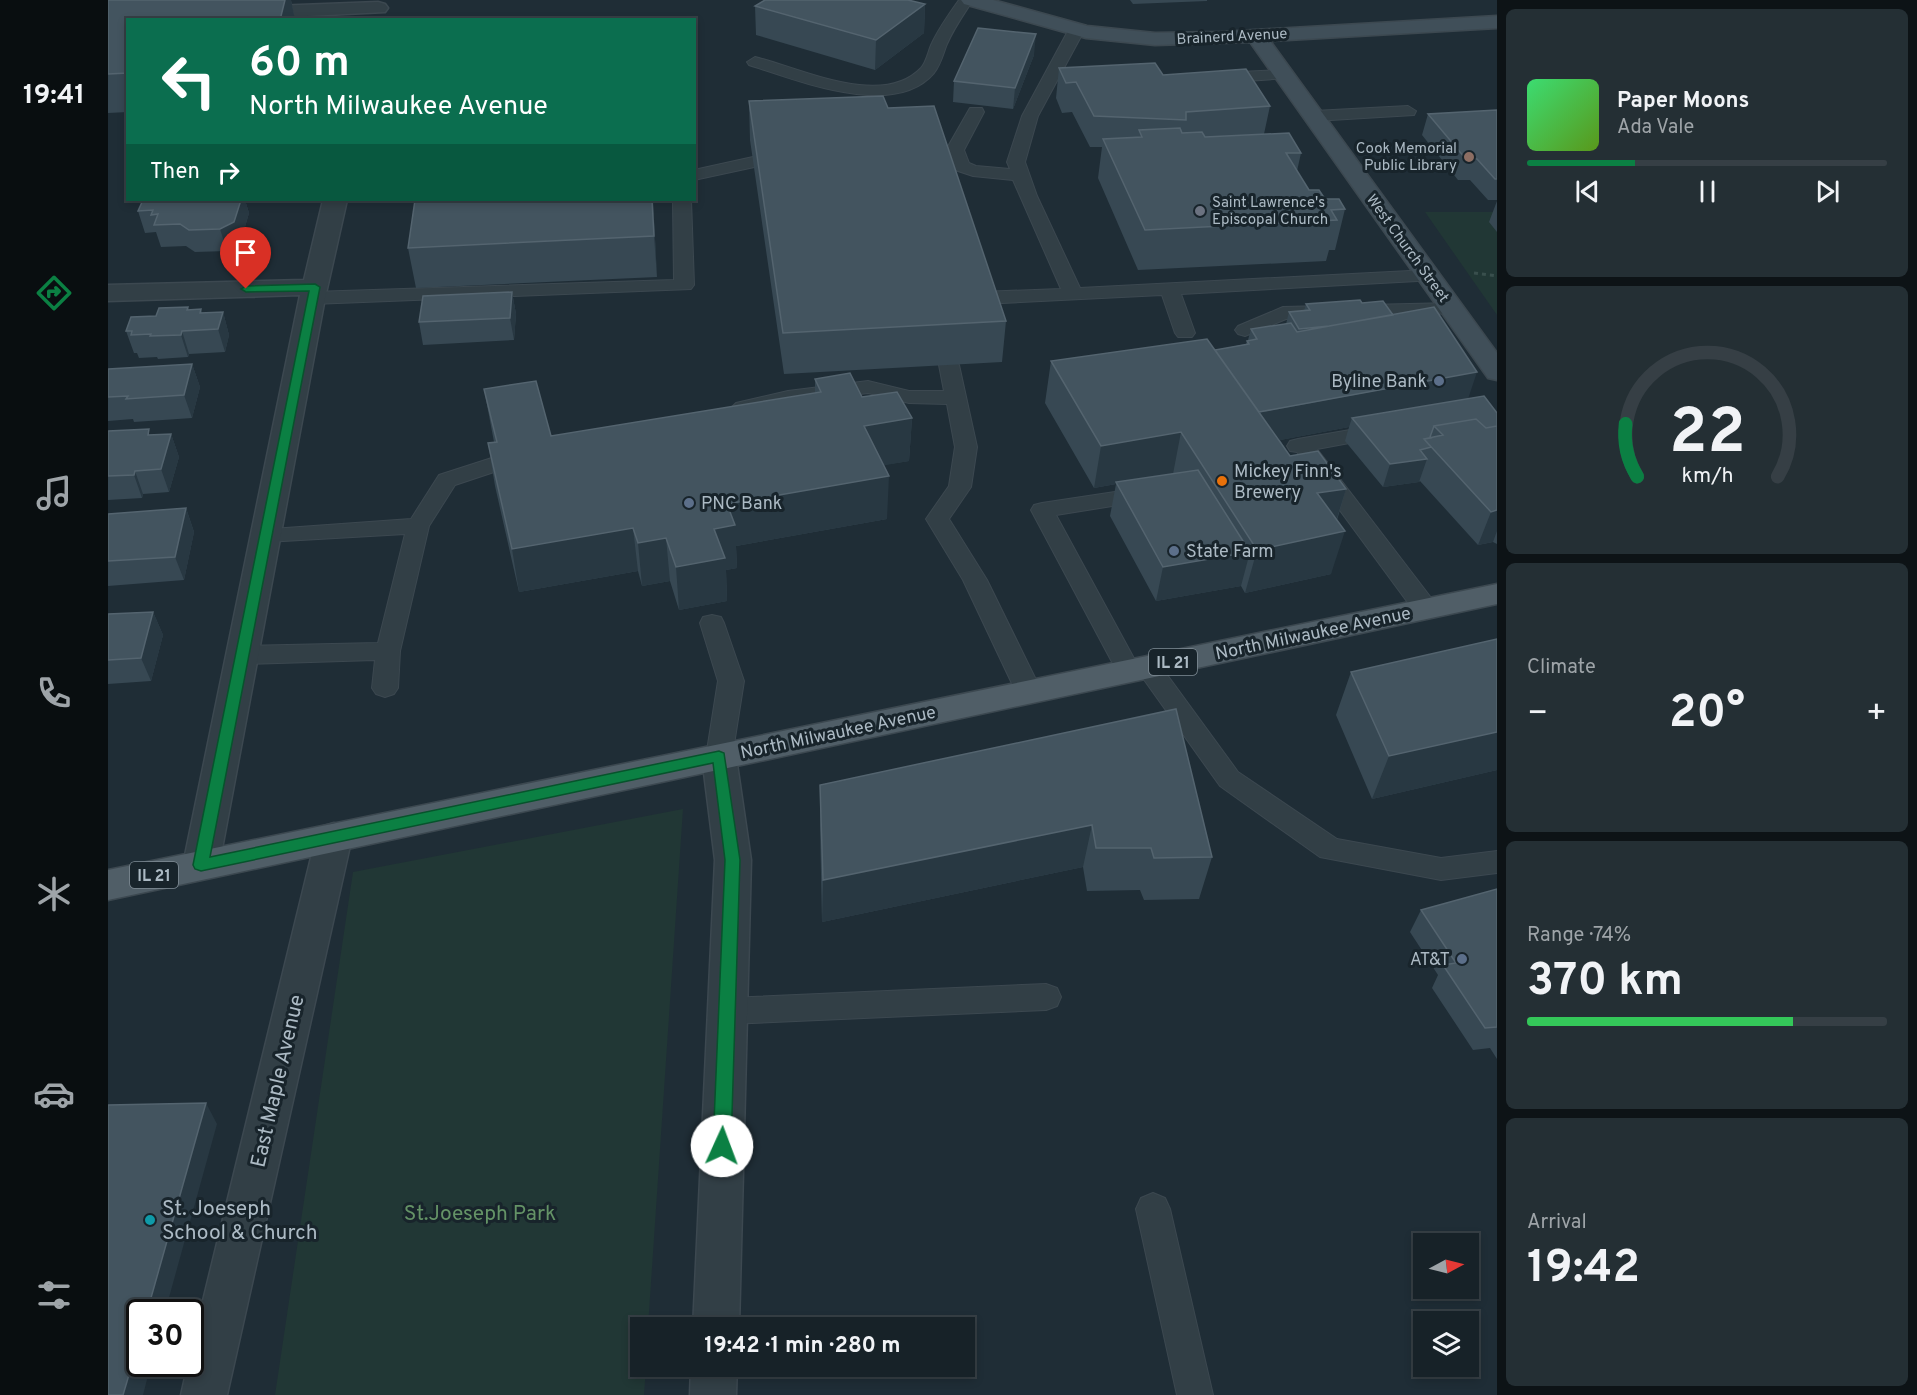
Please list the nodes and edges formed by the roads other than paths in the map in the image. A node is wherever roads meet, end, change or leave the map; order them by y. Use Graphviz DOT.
graph roads {
  1 [pos="966,0"];
  2 [pos="971,0"];
  3 [pos="377,9"];
  4 [pos="234,14"];
  5 [pos="1497,22"];
  6 [pos="1077,29"];
  7 [pos="1256,36"];
  8 [pos="755,62"];
  9 [pos="1282,75"];
  10 [pos="1205,78"];
  11 [pos="1067,85"];
  12 [pos="1046,86"];
  13 [pos="1408,111"];
  14 [pos="976,112"];
  15 [pos="1314,116"];
  16 [pos="753,162"];
  17 [pos="1020,174"];
  18 [pos="696,175"];
  19 [pos="335,201"];
  20 [pos="682,201"];
  21 [pos="1429,276"];
  22 [pos="1169,289"];
  23 [pos="108,293"];
  24 [pos="314,293"];
  25 [pos="1073,294"];
  26 [pos="981,298"];
  27 [pos="1452,309"];
  28 [pos="1245,330"];
  29 [pos="1185,333"];
  30 [pos="949,365"];
  31 [pos="1497,372"];
  32 [pos="956,398"];
  33 [pos="720,412"];
  34 [pos="1394,428"];
  35 [pos="498,463"];
  36 [pos="1150,494"];
  37 [pos="418,526"];
  38 [pos="266,535"];
  39 [pos="1497,594"];
  40 [pos="1426,609"];
  41 [pos="712,623"];
  42 [pos="388,651"];
  43 [pos="242,655"];
  44 [pos="1138,669"];
  45 [pos="385,688"];
  46 [pos="1029,692"];
  47 [pos="719,757"];
  48 [pos="334,837"];
  49 [pos="1497,862"];
  50 [pos="201,865"];
  51 [pos="108,885"];
  52 [pos="1046,997"];
  53 [pos="727,1011"];
  54 [pos="1153,1209"];
  55 [pos="716,1317"];
  56 [pos="714,1377"];
  57 [pos="204,1395"];
  58 [pos="713,1395"];
  59 [pos="1195,1395"];
  1 -- 8 [label="lane"];
  2 -- 6 [label="street, Brainerd Avenue"];
  3 -- 4 [label="street"];
  5 -- 7 [label="street, Brainerd Avenue"];
  6 -- 7 [label="street, Brainerd Avenue"];
  6 -- 12 [label="lane"];
  7 -- 9 [label="street, West Church Street"];
  9 -- 10 [label="lane"];
  9 -- 15 [label="street, West Church Street"];
  11 -- 12 [label="lane"];
  12 -- 17 [label="lane"];
  13 -- 15 [label="lane"];
  14 -- 17 [label="lane"];
  15 -- 21 [label="street, West Church Street"];
  16 -- 18 [label="lane"];
  17 -- 25 [label="lane"];
  19 -- 24 [label="street"];
  20 -- 24 [label="lane"];
  21 -- 22 [label="lane"];
  21 -- 27 [label="street, West Church Street"];
  22 -- 25 [label="lane"];
  22 -- 29 [label="lane"];
  23 -- 24 [label="street"];
  24 -- 38 [label="street"];
  25 -- 26 [label="lane"];
  27 -- 28 [label="lane"];
  27 -- 31 [label="street, West Church Street"];
  30 -- 32 [label="lane"];
  32 -- 33 [label="lane"];
  32 -- 46 [label="lane"];
  34 -- 40 [label="lane"];
  35 -- 37 [label="lane"];
  36 -- 44 [label="lane"];
  37 -- 38 [label="lane"];
  37 -- 42 [label="lane"];
  38 -- 43 [label="street"];
  39 -- 40 [label="main road, North Milwaukee Avenue / IL 21"];
  40 -- 44 [label="main road, North Milwaukee Avenue / IL 21"];
  41 -- 47 [label="lane"];
  42 -- 43 [label="lane"];
  42 -- 45 [label="lane"];
  43 -- 50 [label="street"];
  44 -- 46 [label="main road, North Milwaukee Avenue / IL 21"];
  44 -- 49 [label="lane"];
  46 -- 47 [label="main road, North Milwaukee Avenue / IL 21"];
  47 -- 48 [label="main road, North Milwaukee Avenue / IL 21"];
  47 -- 53 [label="street"];
  48 -- 50 [label="main road, North Milwaukee Avenue / IL 21"];
  48 -- 57 [label="street, East Maple Avenue"];
  50 -- 51 [label="main road, North Milwaukee Avenue / IL 21"];
  52 -- 53 [label="lane"];
  53 -- 55 [label="street"];
  54 -- 59 [label="lane"];
  56 -- 58 [label="street"];
}
